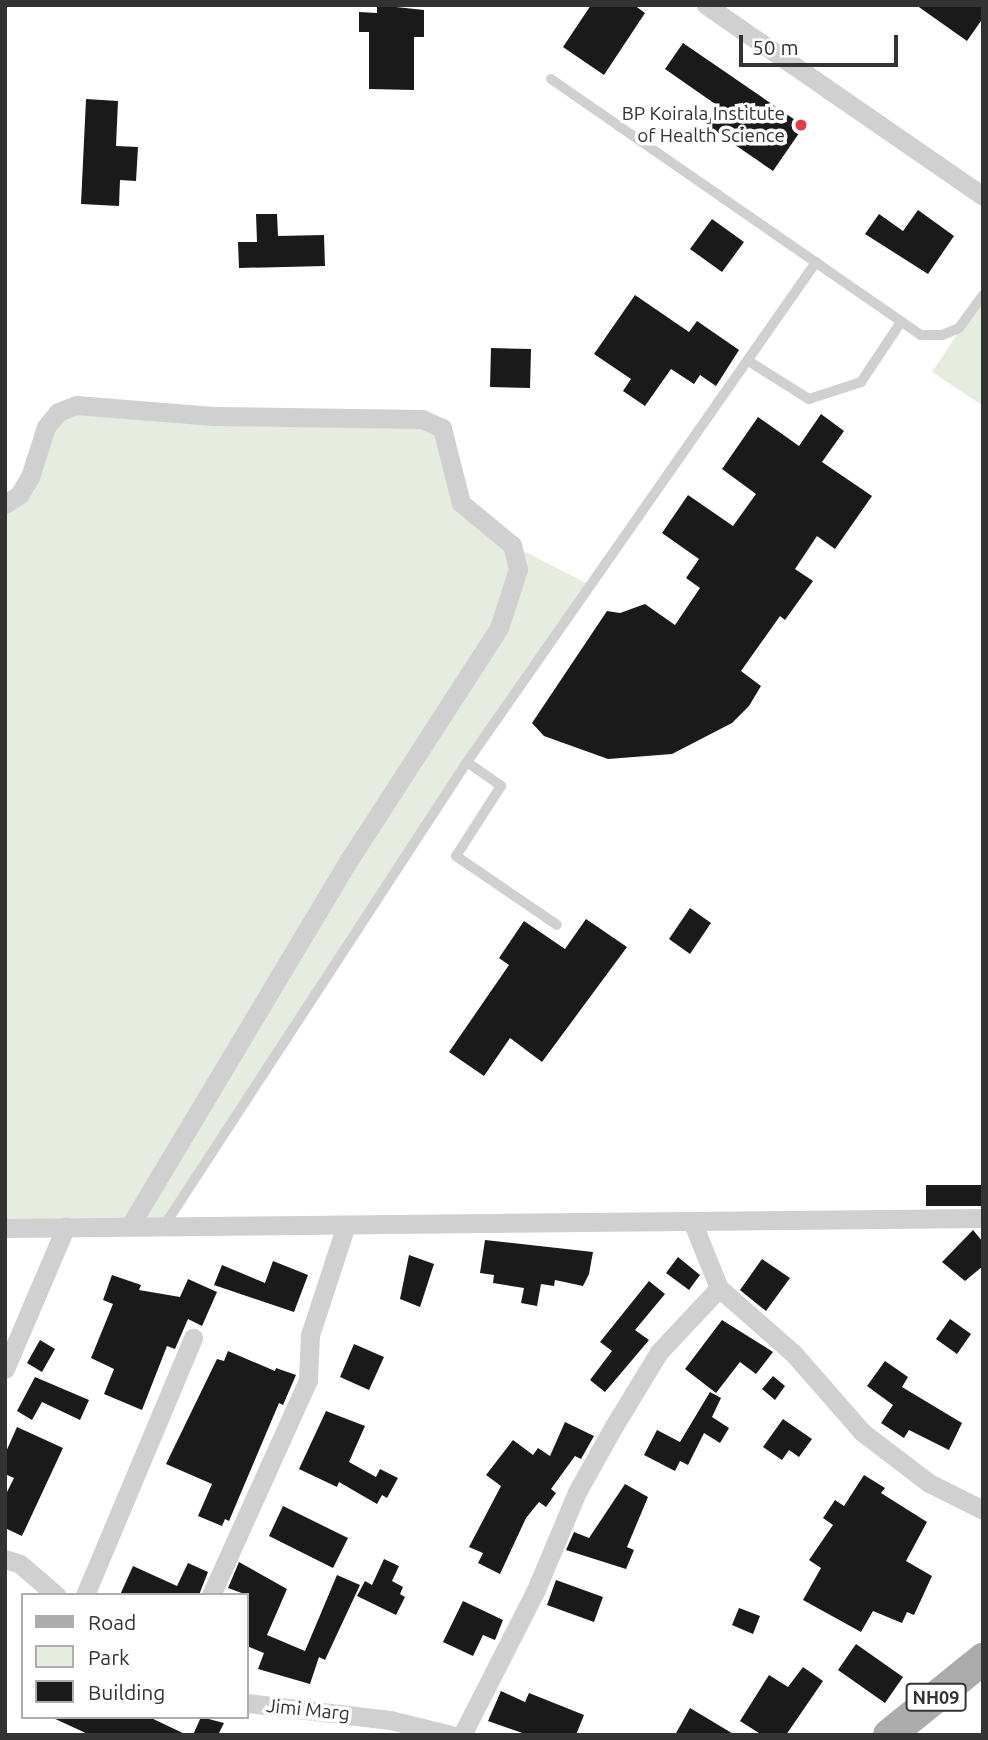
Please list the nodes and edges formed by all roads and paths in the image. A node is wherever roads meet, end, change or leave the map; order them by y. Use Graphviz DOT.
graph roads {
  1 [pos="706,5"];
  2 [pos="551,79"];
  3 [pos="983,196"];
  4 [pos="816,262"];
  5 [pos="983,295"];
  6 [pos="901,322"];
  7 [pos="750,362"];
  8 [pos="5,504"];
  9 [pos="467,762"];
  10 [pos="556,925"];
  11 [pos="982,1219"];
  12 [pos="692,1221"];
  13 [pos="166,1223"];
  14 [pos="130,1225"];
  15 [pos="346,1225"];
  16 [pos="66,1226"];
  17 [pos="5,1228"];
  18 [pos="719,1288"];
  19 [pos="193,1338"];
  20 [pos="5,1369"];
  21 [pos="983,1510"];
  22 [pos="5,1559"];
  23 [pos="55,1593"];
  24 [pos="86,1593"];
  25 [pos="212,1593"];
  26 [pos="983,1659"];
  27 [pos="248,1703"];
  28 [pos="451,1735"];
  29 [pos="462,1735"];
  30 [pos="889,1735"];
  1 -- 3 [label="street"];
  2 -- 4 [label="lane"];
  4 -- 6 [label="lane"];
  4 -- 7 [label="lane"];
  5 -- 6 [label="lane"];
  6 -- 7 [label="lane"];
  7 -- 9 [label="lane"];
  8 -- 14 [label="street"];
  9 -- 10 [label="lane"];
  9 -- 13 [label="lane"];
  11 -- 12 [label="street"];
  12 -- 15 [label="street"];
  12 -- 18 [label="street"];
  13 -- 14 [label="street"];
  13 -- 15 [label="street"];
  14 -- 16 [label="street"];
  15 -- 25 [label="street"];
  16 -- 17 [label="street"];
  16 -- 20 [label="street"];
  18 -- 21 [label="street"];
  18 -- 29 [label="street"];
  19 -- 24 [label="street"];
  22 -- 23 [label="street"];
  26 -- 30 [label="main road, NH09"];
  27 -- 28 [label="street, Jimi Marg"];
}
